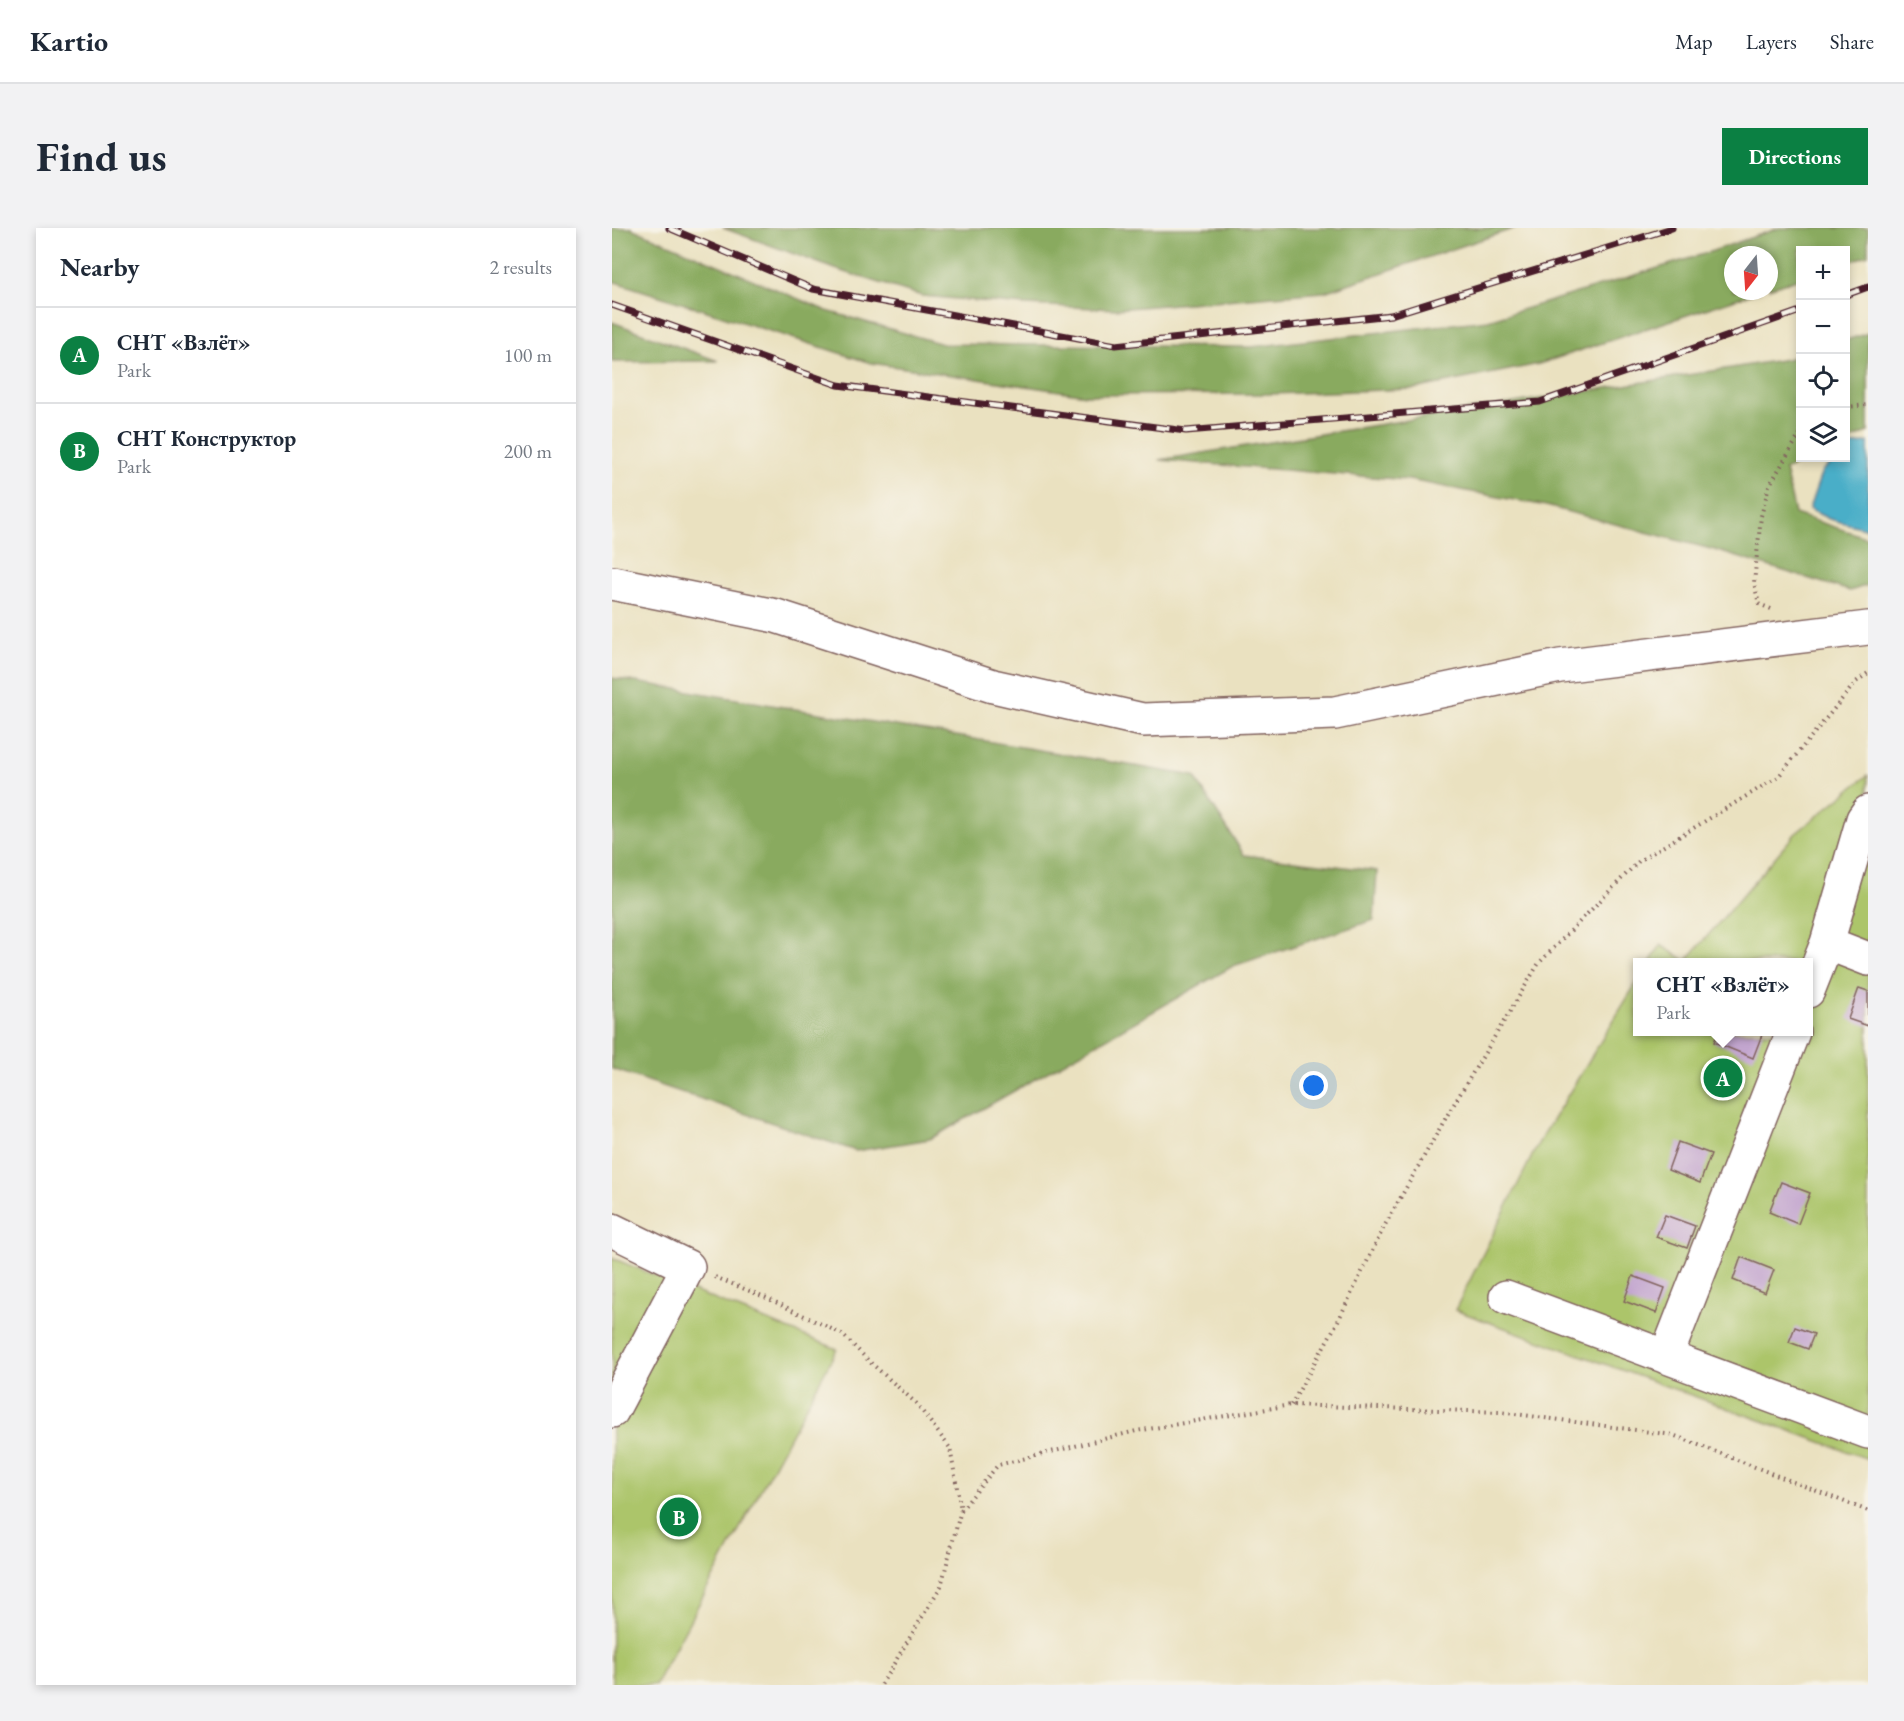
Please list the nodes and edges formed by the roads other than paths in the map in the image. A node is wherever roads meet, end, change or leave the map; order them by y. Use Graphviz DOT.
graph roads {
  1 [pos="612,583"];
  2 [pos="1868,628"];
  3 [pos="1866,817"];
  4 [pos="1827,943"];
  5 [pos="1868,959"];
  6 [pos="1813,980"];
  7 [pos="1791,1036"];
  8 [pos="612,1230"];
  9 [pos="1506,1297"];
  10 [pos="1666,1357"];
  11 [pos="612,1411"];
  12 [pos="1868,1432"];
  1 -- 2 [label="street"];
  3 -- 4 [label="street"];
  4 -- 5 [label="street"];
  4 -- 6 [label="street"];
  7 -- 10 [label="street"];
  8 -- 11 [label="street"];
  9 -- 10 [label="street"];
  10 -- 12 [label="street"];
}
